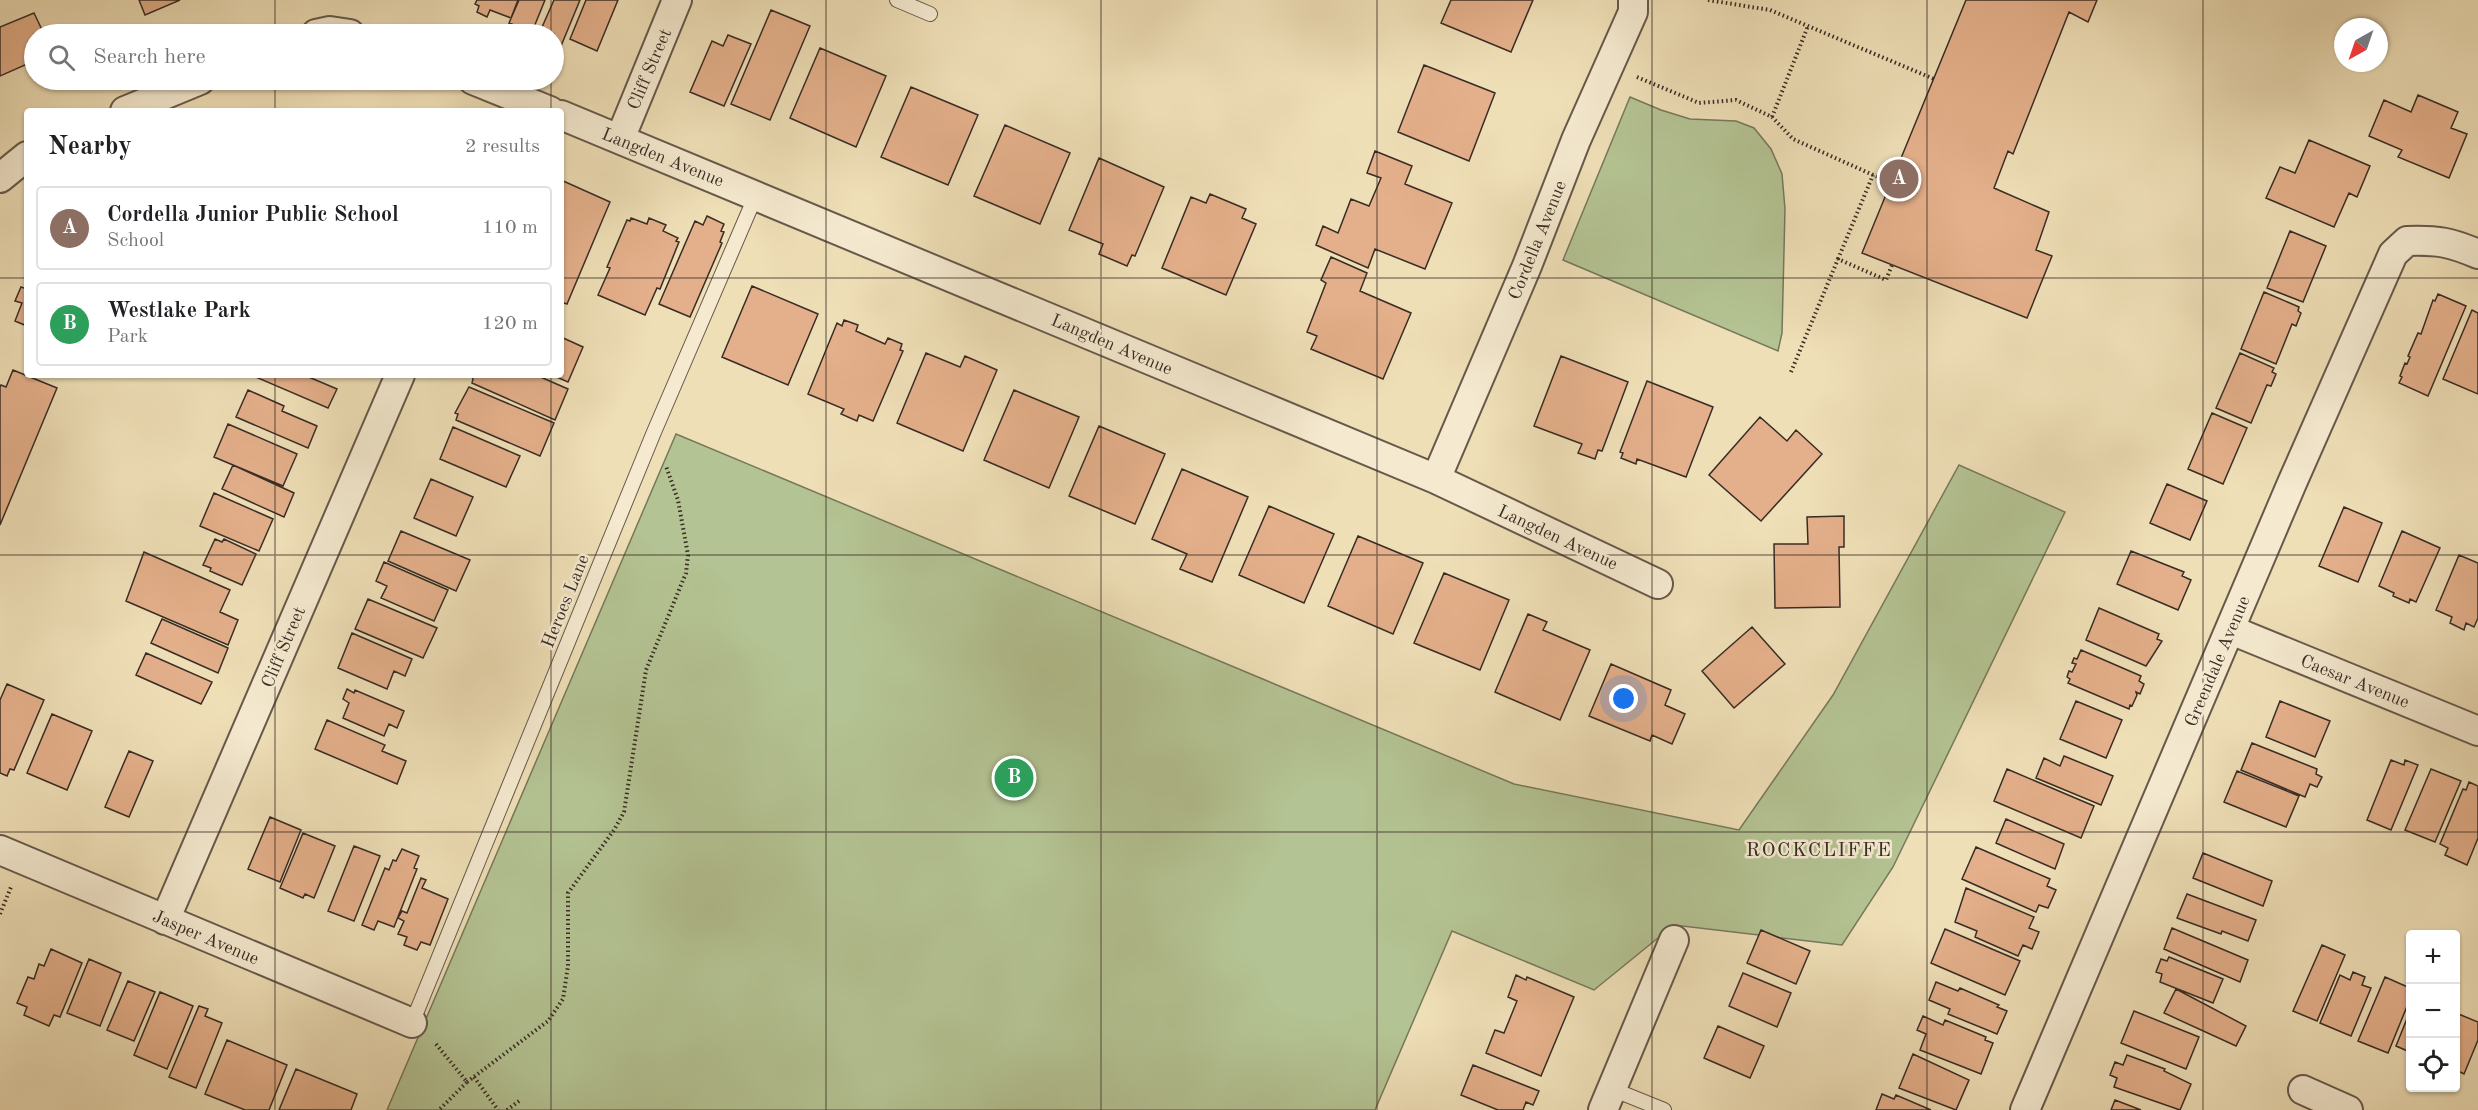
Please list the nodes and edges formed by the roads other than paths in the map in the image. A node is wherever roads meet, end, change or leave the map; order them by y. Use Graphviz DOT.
graph roads {
  1 [pos="677,0"];
  2 [pos="897,0"];
  3 [pos="1634,0"];
  4 [pos="930,14"];
  5 [pos="176,90"];
  6 [pos="490,90"];
  7 [pos="516,105"];
  8 [pos="132,108"];
  9 [pos="533,108"];
  10 [pos="564,116"];
  11 [pos="620,139"];
  12 [pos="24,158"];
  13 [pos="0,178"];
  14 [pos="756,195"];
  15 [pos="2478,254"];
  16 [pos="399,378"];
  17 [pos="1436,479"];
  18 [pos="1658,584"];
  19 [pos="2231,630"];
  20 [pos="2478,731"];
  21 [pos="0,850"];
  22 [pos="165,920"];
  23 [pos="1674,940"];
  24 [pos="412,1023"];
  25 [pos="2302,1090"];
  26 [pos="1608,1100"];
  27 [pos="1664,1110"];
  28 [pos="2025,1110"];
  29 [pos="2348,1110"];
  1 -- 11 [label="street, Cliff Street"];
  2 -- 4 [label="lane"];
  3 -- 17 [label="street, Cordella Avenue"];
  5 -- 8 [label="street"];
  6 -- 7 [label="street"];
  7 -- 9 [label="street"];
  10 -- 11 [label="street, Langden Avenue"];
  11 -- 14 [label="street, Langden Avenue"];
  12 -- 13 [label="street"];
  14 -- 17 [label="street, Langden Avenue"];
  14 -- 24 [label="lane, Heroes Lane"];
  15 -- 19 [label="street, Greendale Avenue"];
  16 -- 22 [label="street, Cliff Street"];
  17 -- 18 [label="street, Langden Avenue"];
  19 -- 20 [label="street, Caesar Avenue"];
  19 -- 28 [label="street, Greendale Avenue"];
  21 -- 22 [label="street, Jasper Avenue"];
  22 -- 24 [label="street, Jasper Avenue"];
  23 -- 26 [label="street"];
  25 -- 29 [label="street"];
  26 -- 27 [label="lane"];
}
